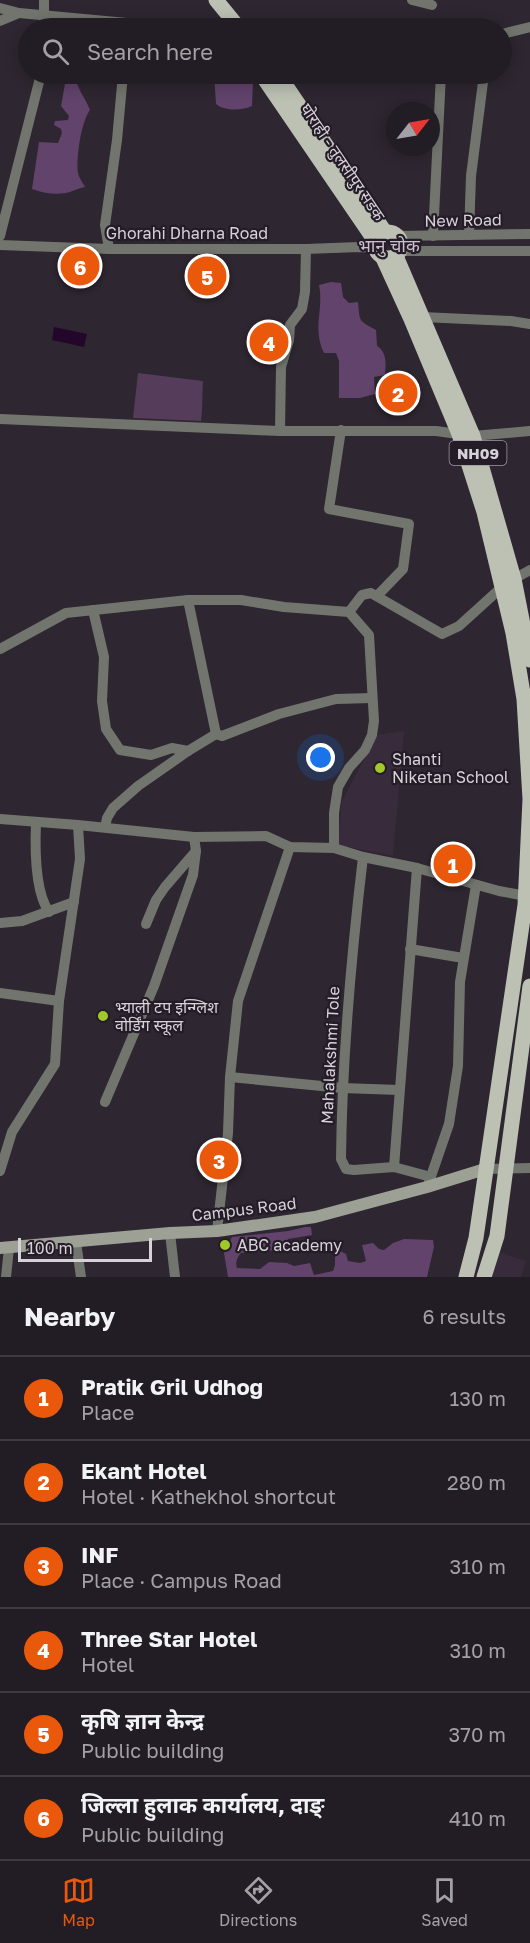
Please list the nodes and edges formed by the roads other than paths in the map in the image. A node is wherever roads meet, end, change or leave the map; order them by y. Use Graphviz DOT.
graph roads {
  1 [pos="44,0"];
  2 [pos="216,0"];
  3 [pos="412,0"];
  4 [pos="432,5"];
  5 [pos="0,8"];
  6 [pos="19,13"];
  7 [pos="43,15"];
  8 [pos="43,18"];
  9 [pos="66,18"];
  10 [pos="231,18"];
  11 [pos="0,21"];
  12 [pos="530,27"];
  13 [pos="512,31"];
  14 [pos="38,84"];
  15 [pos="122,84"];
  16 [pos="268,84"];
  17 [pos="284,84"];
  18 [pos="441,84"];
  19 [pos="482,84"];
  20 [pos="530,234"];
  21 [pos="469,235"];
  22 [pos="0,236"];
  23 [pos="433,236"];
  24 [pos="0,244"];
  25 [pos="387,246"];
  26 [pos="108,249"];
  27 [pos="306,249"];
  28 [pos="530,251"];
  29 [pos="422,317"];
  30 [pos="530,324"];
  31 [pos="0,419"];
  32 [pos="341,430"];
  33 [pos="280,431"];
  34 [pos="530,431"];
  35 [pos="466,435"];
  36 [pos="530,570"];
  37 [pos="508,583"];
  38 [pos="377,596"];
  39 [pos="188,600"];
  40 [pos="93,610"];
  41 [pos="349,612"];
  42 [pos="528,640"];
  43 [pos="0,649"];
  44 [pos="530,660"];
  45 [pos="372,698"];
  46 [pos="216,734"];
  47 [pos="188,751"];
  48 [pos="0,819"];
  49 [pos="36,822"];
  50 [pos="78,825"];
  51 [pos="105,827"];
  52 [pos="194,837"];
  53 [pos="290,846"];
  54 [pos="334,848"];
  55 [pos="196,851"];
  56 [pos="363,857"];
  57 [pos="417,868"];
  58 [pos="476,885"];
  59 [pos="527,897"];
  60 [pos="74,902"];
  61 [pos="49,912"];
  62 [pos="0,923"];
  63 [pos="146,924"];
  64 [pos="410,950"];
  65 [pos="463,958"];
  66 [pos="530,986"];
  67 [pos="0,993"];
  68 [pos="59,1001"];
  69 [pos="523,1003"];
  70 [pos="230,1077"];
  71 [pos="342,1088"];
  72 [pos="399,1090"];
  73 [pos="105,1102"];
  74 [pos="394,1167"];
  75 [pos="530,1168"];
  76 [pos="486,1169"];
  77 [pos="505,1169"];
  78 [pos="0,1171"];
  79 [pos="429,1182"];
  80 [pos="217,1231"];
  81 [pos="170,1233"];
  82 [pos="76,1242"];
  83 [pos="5,1248"];
  84 [pos="6,1277"];
  85 [pos="81,1277"];
  86 [pos="175,1277"];
  87 [pos="466,1277"];
  88 [pos="484,1277"];
  1 -- 7 [label="street"];
  2 -- 10 [label="main road"];
  3 -- 4 [label="street"];
  5 -- 6 [label="street"];
  6 -- 7 [label="street"];
  6 -- 11 [label="street"];
  7 -- 8 [label="street"];
  7 -- 9 [label="street"];
  12 -- 13 [label="street"];
  14 -- 22 [label="street"];
  15 -- 26 [label="street"];
  16 -- 25 [label="main road, घोराही - तुलसीपुर सडक / NH09"];
  17 -- 25 [label="main road, घोराही - तुलसीपुर सडक / NH09"];
  18 -- 23 [label="street"];
  19 -- 21 [label="street"];
  20 -- 21 [label="street, New Road"];
  21 -- 23 [label="street, New Road"];
  23 -- 25 [label="street, New Road"];
  24 -- 26 [label="street, Ghorahi Dharna Road"];
  25 -- 27 [label="street, Ghorahi Dharna Road"];
  25 -- 28 [label="street, New Road"];
  25 -- 29 [label="main road, NH09"];
  25 -- 35 [label="main road, NH09"];
  26 -- 27 [label="street, Ghorahi Dharna Road"];
  27 -- 33 [label="street"];
  29 -- 30 [label="street"];
  29 -- 35 [label="main road, NH09"];
  31 -- 33 [label="street"];
  32 -- 33 [label="street"];
  32 -- 35 [label="street"];
  32 -- 38 [label="street"];
  34 -- 35 [label="street"];
  35 -- 37 [label="main road, NH09"];
  36 -- 37 [label="street"];
  37 -- 38 [label="street"];
  37 -- 42 [label="main road, NH09"];
  37 -- 59 [label="main road, NH09"];
  38 -- 41 [label="street"];
  39 -- 40 [label="street"];
  39 -- 41 [label="street"];
  39 -- 46 [label="street"];
  40 -- 43 [label="street"];
  40 -- 47 [label="street"];
  41 -- 45 [label="street"];
  42 -- 44 [label="main road, NH09"];
  45 -- 46 [label="street"];
  45 -- 54 [label="street"];
  46 -- 47 [label="street"];
  47 -- 51 [label="street"];
  48 -- 49 [label="street"];
  49 -- 50 [label="street"];
  49 -- 61 [label="street"];
  50 -- 51 [label="street"];
  50 -- 60 [label="street"];
  51 -- 52 [label="street"];
  52 -- 53 [label="street"];
  52 -- 55 [label="street"];
  53 -- 54 [label="street"];
  53 -- 70 [label="street"];
  54 -- 56 [label="street"];
  55 -- 63 [label="street"];
  55 -- 73 [label="street"];
  56 -- 57 [label="street"];
  56 -- 71 [label="street, Mahalakshmi Tole"];
  57 -- 58 [label="street"];
  57 -- 64 [label="street"];
  58 -- 59 [label="street"];
  58 -- 65 [label="street"];
  59 -- 69 [label="main road, NH09"];
  60 -- 61 [label="street"];
  60 -- 68 [label="street"];
  61 -- 62 [label="street"];
  64 -- 65 [label="street"];
  64 -- 72 [label="street"];
  65 -- 79 [label="street"];
  66 -- 69 [label="main road, NH09"];
  67 -- 68 [label="street"];
  68 -- 78 [label="street"];
  69 -- 76 [label="main road, NH09"];
  69 -- 77 [label="main road, NH09"];
  70 -- 71 [label="street"];
  70 -- 80 [label="street"];
  71 -- 72 [label="street"];
  71 -- 74 [label="street, Mahalakshmi Tole"];
  72 -- 74 [label="street"];
  74 -- 79 [label="street, Mahalakshmi Tole"];
  75 -- 77 [label="street"];
  76 -- 77 [label="street"];
  76 -- 79 [label="street, Campus Road"];
  76 -- 87 [label="main road, NH09"];
  77 -- 88 [label="main road, NH09"];
  79 -- 80 [label="street, Campus Road"];
  80 -- 81 [label="street, Campus Road"];
  81 -- 82 [label="street, Campus Road"];
  81 -- 86 [label="street"];
  82 -- 83 [label="street, Campus Road"];
  82 -- 85 [label="street"];
  83 -- 84 [label="street"];
}
